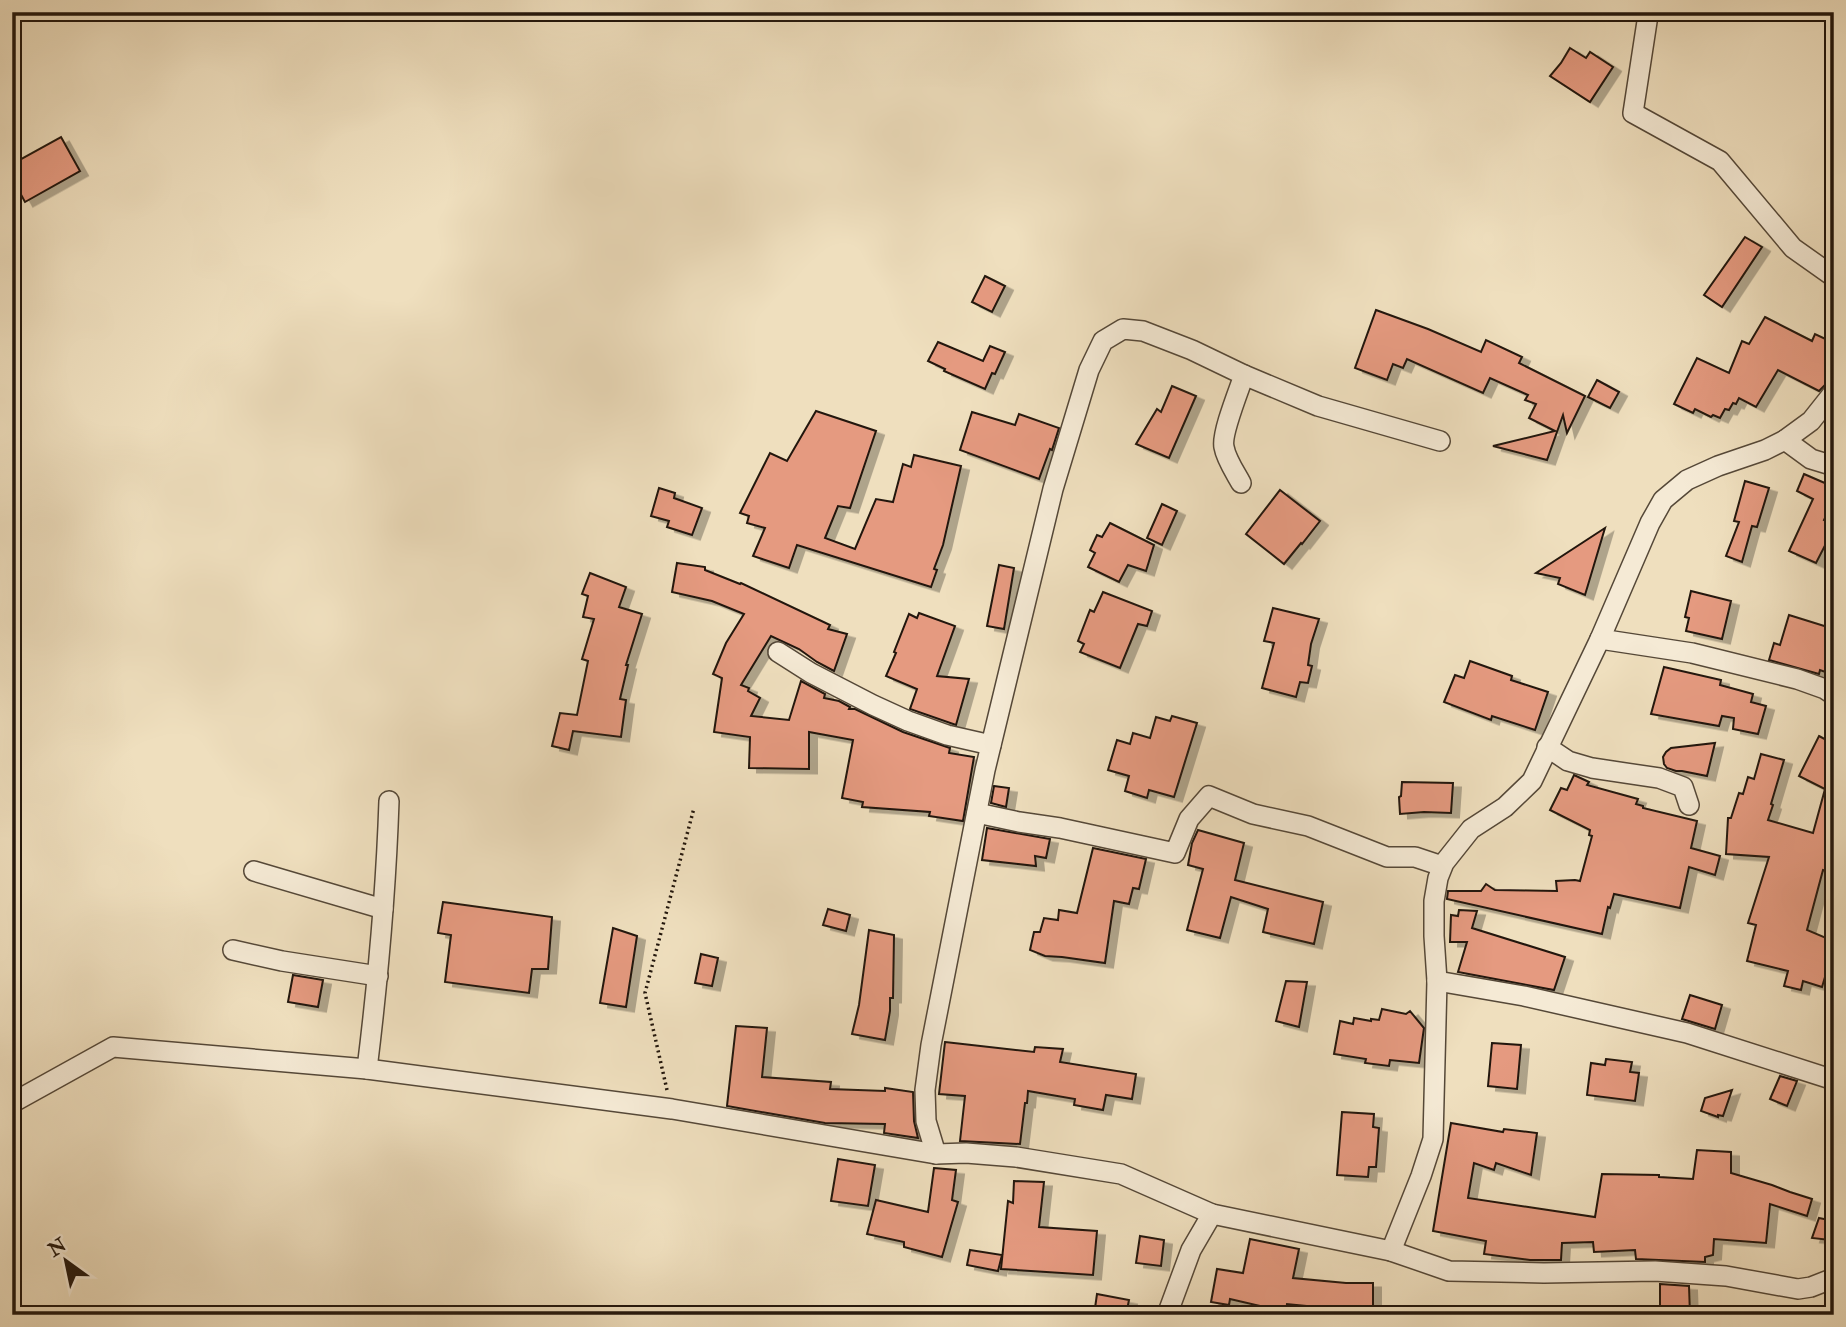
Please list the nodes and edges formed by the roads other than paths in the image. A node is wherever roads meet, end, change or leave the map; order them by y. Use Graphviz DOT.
graph roads {
  1 [pos="1645,12"];
  2 [pos="1834,277"];
  3 [pos="1244,375"];
  4 [pos="1834,392"];
  5 [pos="1786,440"];
  6 [pos="1440,441"];
  7 [pos="1834,466"];
  8 [pos="1241,483"];
  9 [pos="1600,639"];
  10 [pos="778,652"];
  11 [pos="1834,695"];
  12 [pos="991,745"];
  13 [pos="1547,747"];
  14 [pos="388,801"];
  15 [pos="1689,805"];
  16 [pos="977,813"];
  17 [pos="1442,866"];
  18 [pos="254,871"];
  19 [pos="383,909"];
  20 [pos="233,950"];
  21 [pos="378,976"];
  22 [pos="1437,981"];
  23 [pos="367,1069"];
  24 [pos="1834,1080"];
  25 [pos="12,1103"];
  26 [pos="936,1154"];
  27 [pos="1212,1214"];
  28 [pos="1391,1251"];
  29 [pos="1834,1278"];
  30 [pos="1167,1315"];
  1 -- 2 [label="street"];
  3 -- 6 [label="street"];
  3 -- 8 [label="street"];
  3 -- 12 [label="street"];
  4 -- 5 [label="street"];
  5 -- 7 [label="street"];
  5 -- 9 [label="street"];
  9 -- 11 [label="street"];
  9 -- 13 [label="street"];
  10 -- 12 [label="street"];
  12 -- 16 [label="street"];
  13 -- 15 [label="street"];
  13 -- 17 [label="street"];
  14 -- 19 [label="street"];
  16 -- 17 [label="street"];
  16 -- 26 [label="street"];
  17 -- 22 [label="street"];
  18 -- 19 [label="street"];
  19 -- 21 [label="street"];
  20 -- 21 [label="street"];
  21 -- 23 [label="street"];
  22 -- 24 [label="street"];
  22 -- 28 [label="street"];
  23 -- 25 [label="street"];
  23 -- 26 [label="street"];
  26 -- 27 [label="street"];
  27 -- 28 [label="street"];
  27 -- 30 [label="street"];
  28 -- 29 [label="street"];
}
